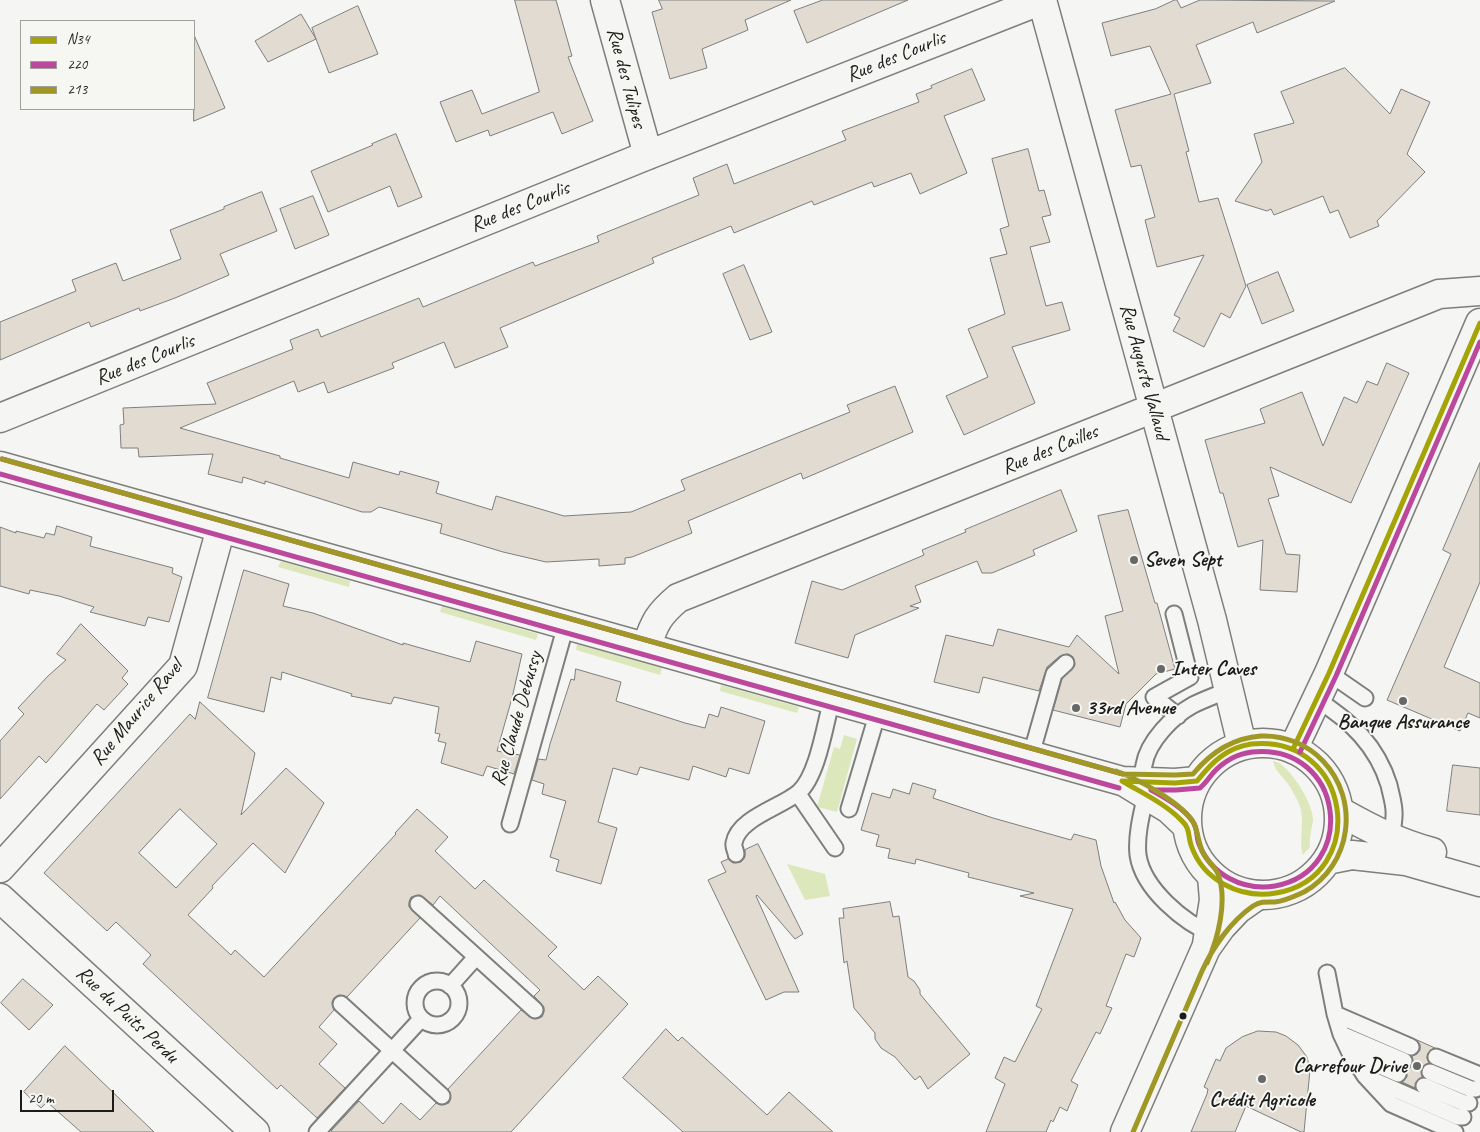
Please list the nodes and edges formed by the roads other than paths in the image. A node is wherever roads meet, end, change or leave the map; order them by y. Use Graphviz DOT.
graph roads {
  1 [pos="605,0"];
  2 [pos="1042,0"];
  3 [pos="648,155"];
  4 [pos="1480,291"];
  5 [pos="1480,323"];
  6 [pos="1154,408"];
  7 [pos="0,418"];
  8 [pos="0,466"];
  9 [pos="221,528"];
  10 [pos="1174,614"];
  11 [pos="566,625"];
  12 [pos="646,647"];
  13 [pos="1066,663"];
  14 [pos="1328,673"];
  15 [pos="1228,690"];
  16 [pos="1364,698"];
  17 [pos="832,699"];
  18 [pos="1316,699"];
  19 [pos="878,712"];
  20 [pos="1178,716"];
  21 [pos="1242,745"];
  22 [pos="1293,749"];
  23 [pos="1031,755"];
  24 [pos="1197,781"];
  25 [pos="1137,786"];
  26 [pos="798,794"];
  27 [pos="849,809"];
  28 [pos="1339,811"];
  29 [pos="510,824"];
  30 [pos="1187,826"];
  31 [pos="1391,838"];
  32 [pos="835,848"];
  33 [pos="736,854"];
  34 [pos="1327,860"];
  35 [pos="1480,863"];
  36 [pos="0,868"];
  37 [pos="1212,876"];
  38 [pos="1480,882"];
  39 [pos="1258,895"];
  40 [pos="0,898"];
  41 [pos="418,904"];
  42 [pos="1210,939"];
  43 [pos="476,957"];
  44 [pos="1327,973"];
  45 [pos="450,986"];
  46 [pos="340,1004"];
  47 [pos="536,1010"];
  48 [pos="1335,1014"];
  49 [pos="421,1019"];
  50 [pos="1341,1034"];
  51 [pos="1411,1046"];
  52 [pos="392,1051"];
  53 [pos="1350,1053"];
  54 [pos="1436,1057"];
  55 [pos="1365,1076"];
  56 [pos="1427,1079"];
  57 [pos="442,1096"];
  58 [pos="1472,1096"];
  59 [pos="255,1132"];
  60 [pos="317,1132"];
  61 [pos="1125,1132"];
  62 [pos="1455,1132"];
  1 -- 3 [label="street, Rue des Tulipes"];
  2 -- 3 [label="street, Rue des Courlis"];
  2 -- 6 [label="street, Rue Auguste Vallaud"];
  3 -- 7 [label="street, Rue des Courlis"];
  4 -- 6 [label="street, Rue des Cailles"];
  5 -- 14 [label="street"];
  6 -- 12 [label="street, Rue des Cailles"];
  6 -- 15 [label="street, Rue Auguste Vallaud"];
  8 -- 9 [label="street"];
  9 -- 11 [label="street"];
  9 -- 36 [label="street, Rue Maurice Ravel"];
  10 -- 20 [label="lane"];
  11 -- 12 [label="street"];
  11 -- 29 [label="lane, Rue Claude Debussy"];
  12 -- 17 [label="street"];
  13 -- 23 [label="lane"];
  14 -- 16 [label="lane"];
  14 -- 18 [label="street"];
  15 -- 20 [label="lane"];
  15 -- 21 [label="street, Rue Auguste Vallaud"];
  17 -- 19 [label="street"];
  17 -- 26 [label="lane"];
  18 -- 22 [label="street"];
  18 -- 31 [label="lane"];
  19 -- 23 [label="street"];
  19 -- 27 [label="lane"];
  20 -- 25 [label="lane"];
  21 -- 22 [label="street"];
  21 -- 24 [label="street"];
  22 -- 28 [label="street"];
  23 -- 25 [label="street"];
  24 -- 25 [label="street"];
  24 -- 30 [label="street"];
  25 -- 30 [label="street"];
  25 -- 42 [label="lane"];
  26 -- 32 [label="lane"];
  26 -- 33 [label="lane"];
  28 -- 31 [label="street"];
  28 -- 34 [label="street"];
  30 -- 37 [label="street"];
  31 -- 35 [label="street"];
  34 -- 38 [label="street"];
  34 -- 39 [label="street"];
  37 -- 39 [label="street"];
  37 -- 42 [label="street"];
  39 -- 42 [label="street"];
  40 -- 59 [label="street, Rue du Puits Perdu"];
  41 -- 43 [label="lane"];
  42 -- 61 [label="street"];
  43 -- 45 [label="lane"];
  43 -- 47 [label="lane"];
  44 -- 48 [label="lane"];
  45 -- 49 [label="lane"];
  45 -- 49 [label="lane"];
  46 -- 52 [label="lane"];
  48 -- 50 [label="lane"];
  48 -- 51 [label="lane"];
  49 -- 52 [label="lane"];
  50 -- 53 [label="lane"];
  50 -- 53 [label="lane"];
  52 -- 57 [label="lane"];
  52 -- 60 [label="lane"];
  53 -- 55 [label="lane"];
  54 -- 58 [label="lane"];
  55 -- 58 [label="lane"];
  55 -- 62 [label="lane"];
  56 -- 58 [label="lane"];
}
